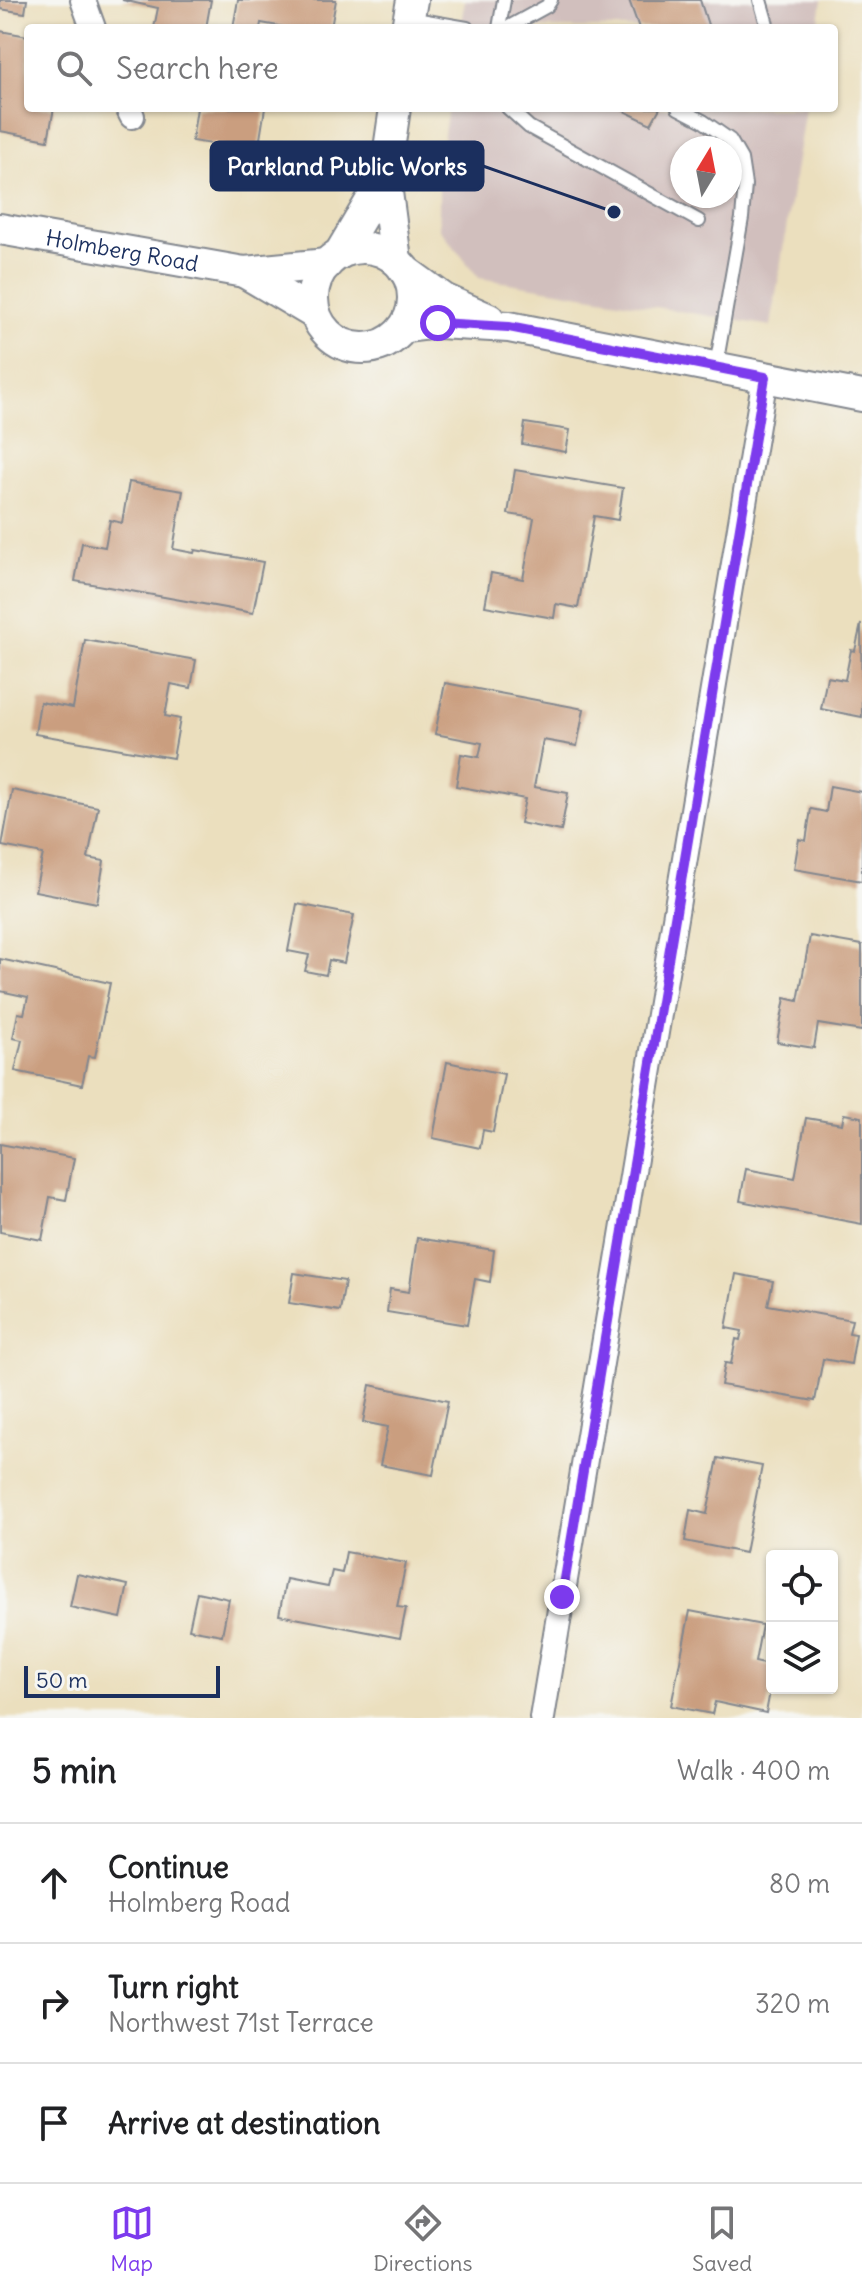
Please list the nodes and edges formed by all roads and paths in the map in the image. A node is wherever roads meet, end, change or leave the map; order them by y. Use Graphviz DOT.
graph roads {
  1 [pos="83,0"];
  2 [pos="504,0"];
  3 [pos="551,0"];
  4 [pos="760,0"];
  5 [pos="409,15"];
  6 [pos="92,24"];
  7 [pos="449,24"];
  8 [pos="500,24"];
  9 [pos="514,24"];
  10 [pos="767,24"];
  11 [pos="394,112"];
  12 [pos="512,112"];
  13 [pos="686,112"];
  14 [pos="385,177"];
  15 [pos="699,221"];
  16 [pos="0,229"];
  17 [pos="334,258"];
  18 [pos="400,265"];
  19 [pos="244,272"];
  20 [pos="315,314"];
  21 [pos="405,327"];
  22 [pos="509,327"];
  23 [pos="715,368"];
  24 [pos="765,377"];
  25 [pos="862,396"];
  26 [pos="542,1718"];
  1 -- 6 [label="street"];
  2 -- 8 [label="lane"];
  3 -- 9 [label="lane"];
  4 -- 10 [label="lane"];
  5 -- 7 [label="lane"];
  11 -- 14 [label="street"];
  12 -- 15 [label="lane"];
  13 -- 23 [label="lane"];
  14 -- 17 [label="street"];
  14 -- 18 [label="street"];
  16 -- 19 [label="street, Holmberg Road"];
  17 -- 18 [label="street"];
  17 -- 19 [label="street, Holmberg Road"];
  17 -- 20 [label="street"];
  18 -- 21 [label="street"];
  18 -- 22 [label="street"];
  19 -- 20 [label="street, Holmberg Road"];
  20 -- 21 [label="street"];
  21 -- 22 [label="street"];
  22 -- 23 [label="street"];
  23 -- 24 [label="street"];
  24 -- 25 [label="street"];
  24 -- 26 [label="street"];
}
